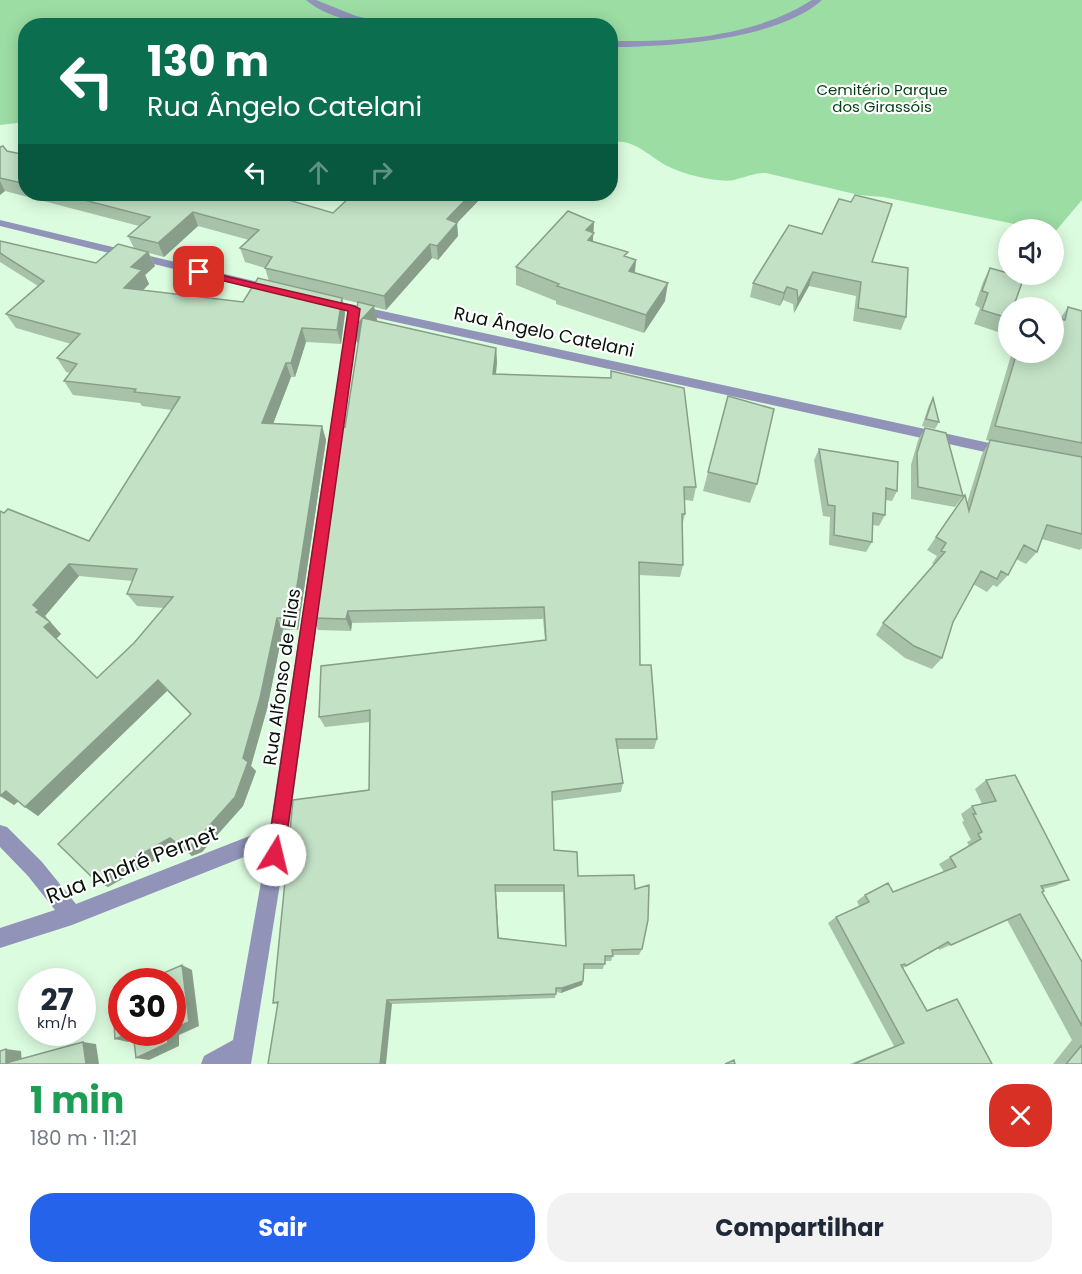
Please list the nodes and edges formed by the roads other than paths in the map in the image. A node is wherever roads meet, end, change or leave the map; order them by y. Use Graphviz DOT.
graph roads {
  1 [pos="310,0"];
  2 [pos="818,0"];
  3 [pos="352,18"];
  4 [pos="618,44"];
  5 [pos="0,224"];
  6 [pos="286,293"];
  7 [pos="309,298"];
  8 [pos="354,309"];
  9 [pos="1017,454"];
  10 [pos="0,834"];
  11 [pos="279,834"];
  12 [pos="72,915"];
  13 [pos="0,938"];
  14 [pos="240,1056"];
  15 [pos="212,1064"];
  1 -- 3 [label="street"];
  2 -- 4 [label="street"];
  5 -- 6 [label="street"];
  7 -- 8 [label="street, Rua Ângelo Catelani"];
  8 -- 9 [label="street, Rua Ângelo Catelani"];
  8 -- 11 [label="street, Rua Alfonso de Elias"];
  10 -- 12 [label="street"];
  11 -- 12 [label="street, Rua André Pernet"];
  11 -- 14 [label="street, Rua Alfonso de Elias"];
  12 -- 13 [label="street, Rua André Pernet"];
  14 -- 15 [label="street"];
}
